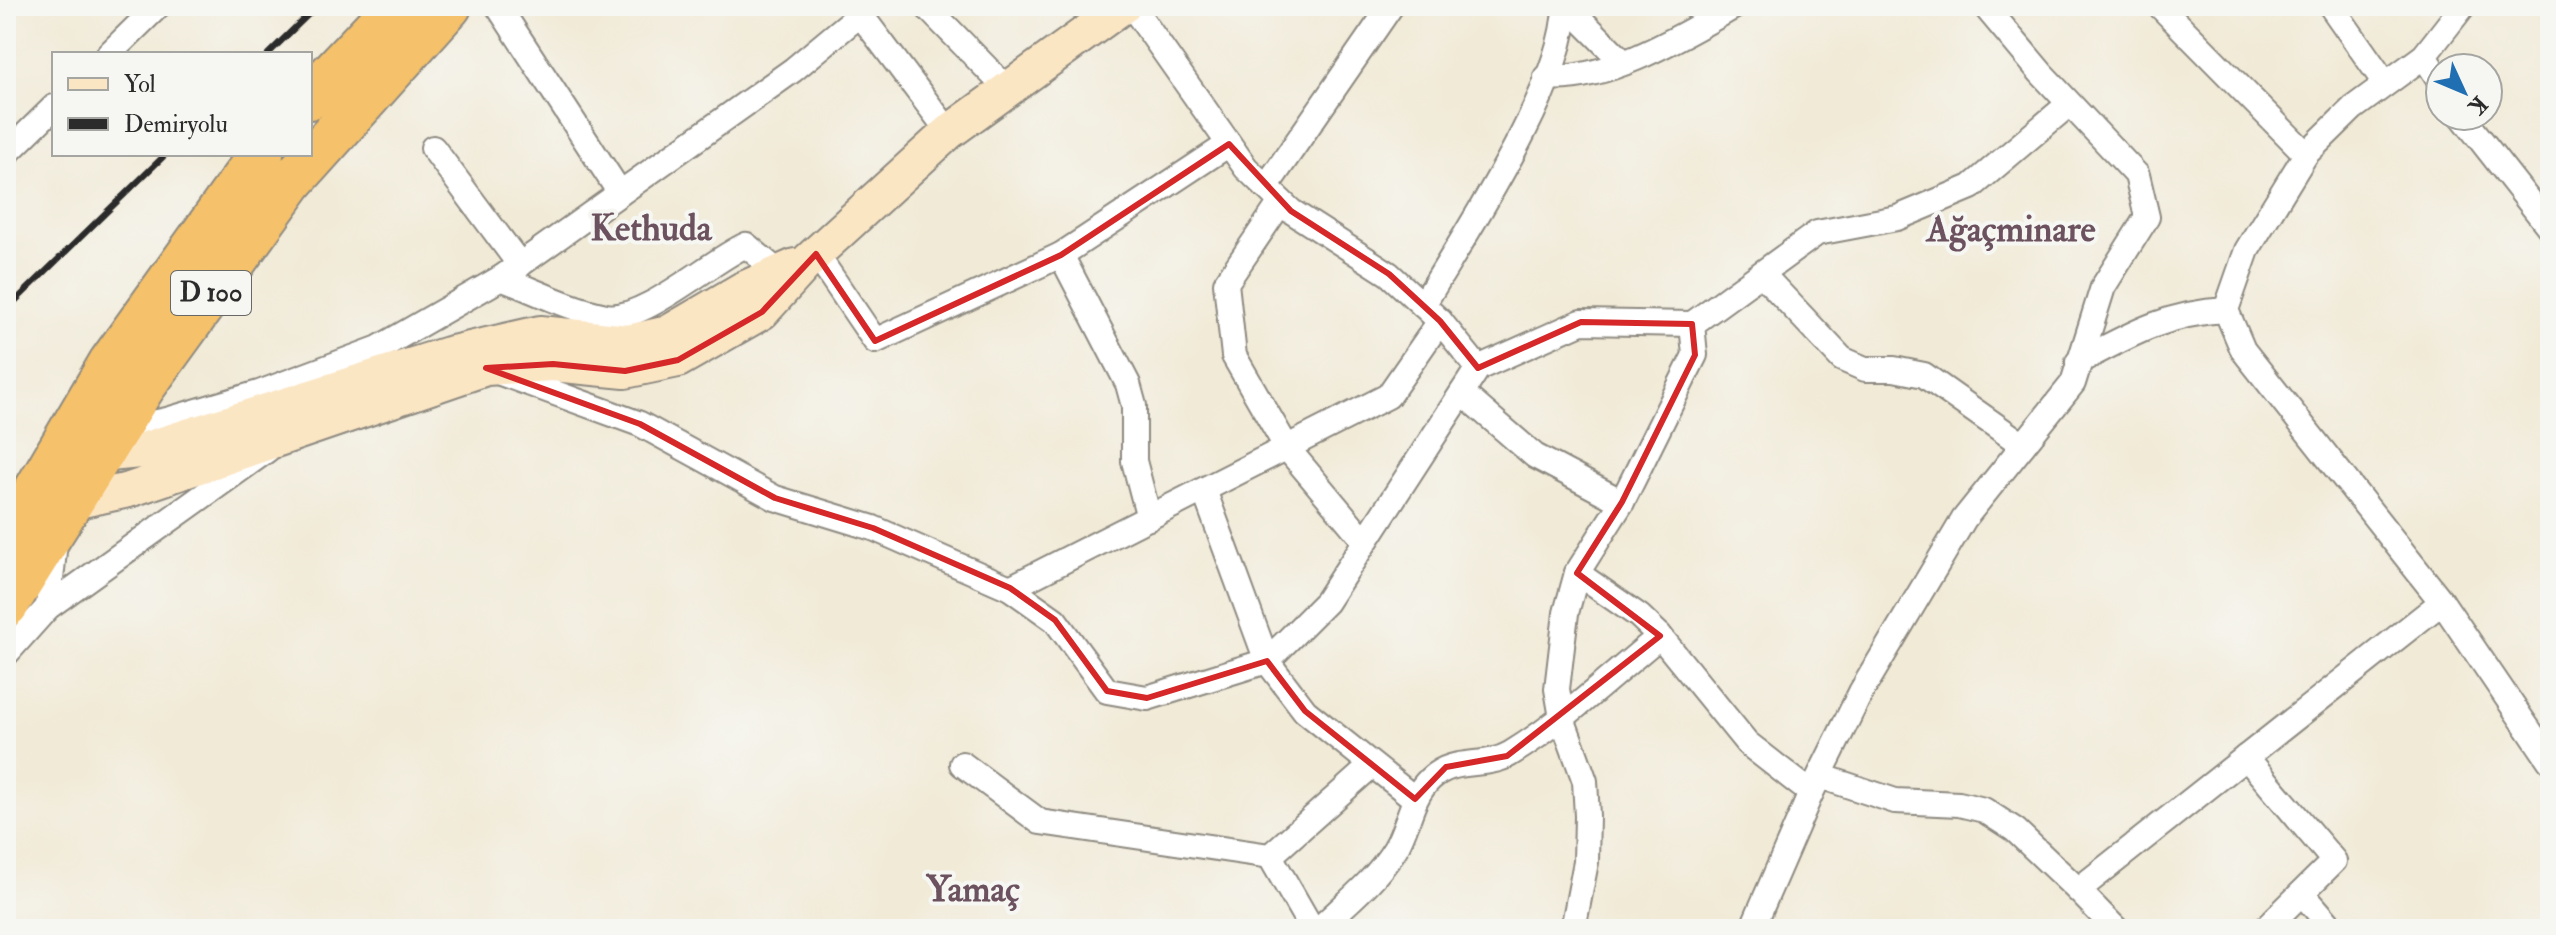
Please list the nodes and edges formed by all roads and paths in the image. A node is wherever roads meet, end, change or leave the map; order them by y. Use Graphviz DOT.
graph roads {
  1 [pos="158,6"];
  2 [pos="396,6"];
  3 [pos="449,6"];
  4 [pos="498,6"];
  5 [pos="926,6"];
  6 [pos="1123,6"];
  7 [pos="1132,6"];
  8 [pos="1391,6"];
  9 [pos="1735,6"];
  10 [pos="1985,6"];
  11 [pos="2160,6"];
  12 [pos="2331,6"];
  13 [pos="2463,6"];
  14 [pos="1565,8"];
  15 [pos="865,10"];
  16 [pos="111,52"];
  17 [pos="2427,52"];
  18 [pos="2424,56"];
  19 [pos="1622,61"];
  20 [pos="1546,77"];
  21 [pos="2385,83"];
  22 [pos="1007,89"];
  23 [pos="312,95"];
  24 [pos="2069,104"];
  25 [pos="52,109"];
  26 [pos="949,132"];
  27 [pos="2475,132"];
  28 [pos="1229,144"];
  29 [pos="433,148"];
  30 [pos="6,154"];
  31 [pos="2306,154"];
  32 [pos="260,156"];
  33 [pos="620,193"];
  34 [pos="1273,194"];
  35 [pos="2550,228"];
  36 [pos="1061,255"];
  37 [pos="813,256"];
  38 [pos="510,272"];
  39 [pos="779,273"];
  40 [pos="1762,274"];
  41 [pos="2226,310"];
  42 [pos="1432,313"];
  43 [pos="1692,324"];
  44 [pos="2078,362"];
  45 [pos="486,368"];
  46 [pos="1478,368"];
  47 [pos="1462,393"];
  48 [pos="275,438"];
  49 [pos="93,442"];
  50 [pos="2023,445"];
  51 [pos="1287,448"];
  52 [pos="1204,490"];
  53 [pos="1622,502"];
  54 [pos="54,506"];
  55 [pos="1149,518"];
  56 [pos="1365,541"];
  57 [pos="6,542"];
  58 [pos="1577,573"];
  59 [pos="1010,588"];
  60 [pos="2442,602"];
  61 [pos="27,606"];
  62 [pos="1660,636"];
  63 [pos="6,654"];
  64 [pos="1267,661"];
  65 [pos="1562,718"];
  66 [pos="2246,757"];
  67 [pos="2550,761"];
  68 [pos="962,764"];
  69 [pos="1371,766"];
  70 [pos="1816,784"];
  71 [pos="1415,799"];
  72 [pos="1270,856"];
  73 [pos="2078,890"];
  74 [pos="2302,893"];
  75 [pos="1312,929"];
  76 [pos="1319,929"];
  77 [pos="1573,929"];
  78 [pos="1752,929"];
  79 [pos="2116,929"];
  80 [pos="2265,929"];
  81 [pos="2333,929"];
  1 -- 16 [label="street"];
  2 -- 23 [label="highway"];
  3 -- 49 [label="highway, D 100"];
  4 -- 33 [label="street"];
  5 -- 22 [label="street"];
  6 -- 22 [label="street"];
  7 -- 28 [label="street"];
  8 -- 34 [label="street"];
  9 -- 19 [label="street"];
  10 -- 24 [label="street"];
  11 -- 31 [label="street"];
  12 -- 21 [label="street"];
  13 -- 17 [label="street"];
  14 -- 19 [label="street"];
  14 -- 20 [label="street"];
  15 -- 26 [label="street"];
  15 -- 33 [label="street"];
  18 -- 21 [label="street"];
  19 -- 20 [label="street"];
  20 -- 42 [label="street"];
  21 -- 31 [label="street"];
  22 -- 26 [label="street"];
  24 -- 40 [label="street"];
  24 -- 44 [label="street"];
  25 -- 30 [label="street"];
  26 -- 37 [label="street"];
  27 -- 35 [label="street"];
  28 -- 34 [label="street"];
  28 -- 36 [label="street"];
  29 -- 38 [label="street"];
  31 -- 41 [label="street"];
  32 -- 49 [label="highway, D 100"];
  33 -- 38 [label="street"];
  34 -- 42 [label="street"];
  34 -- 51 [label="street"];
  36 -- 37 [label="street"];
  36 -- 55 [label="street"];
  37 -- 39 [label="street"];
  37 -- 45 [label="street"];
  38 -- 39 [label="street"];
  38 -- 49 [label="street"];
  39 -- 49 [label="street"];
  40 -- 43 [label="street"];
  40 -- 50 [label="street"];
  41 -- 44 [label="street"];
  41 -- 60 [label="street"];
  42 -- 46 [label="street"];
  42 -- 51 [label="street"];
  43 -- 46 [label="street"];
  43 -- 53 [label="street"];
  44 -- 50 [label="street"];
  45 -- 48 [label="street"];
  45 -- 59 [label="street"];
  46 -- 47 [label="street"];
  47 -- 53 [label="street"];
  47 -- 56 [label="street"];
  48 -- 54 [label="street"];
  48 -- 61 [label="street"];
  49 -- 54 [label="highway, D 100"];
  50 -- 70 [label="street"];
  51 -- 52 [label="street"];
  51 -- 56 [label="street"];
  52 -- 55 [label="street"];
  52 -- 64 [label="street"];
  53 -- 58 [label="street"];
  54 -- 57 [label="highway, D 100"];
  54 -- 61 [label="highway, D 100"];
  55 -- 59 [label="street"];
  56 -- 64 [label="street"];
  58 -- 62 [label="street"];
  58 -- 65 [label="street"];
  59 -- 64 [label="street"];
  60 -- 66 [label="street"];
  60 -- 67 [label="street"];
  61 -- 63 [label="street"];
  62 -- 65 [label="street"];
  62 -- 70 [label="street"];
  64 -- 69 [label="street"];
  65 -- 71 [label="street"];
  65 -- 77 [label="street"];
  66 -- 73 [label="street"];
  66 -- 74 [label="street"];
  68 -- 72 [label="street"];
  69 -- 71 [label="street"];
  69 -- 72 [label="street"];
  70 -- 73 [label="street"];
  70 -- 78 [label="street"];
  71 -- 76 [label="street"];
  72 -- 75 [label="street"];
  73 -- 79 [label="street"];
  74 -- 80 [label="street"];
  74 -- 81 [label="street"];
}
